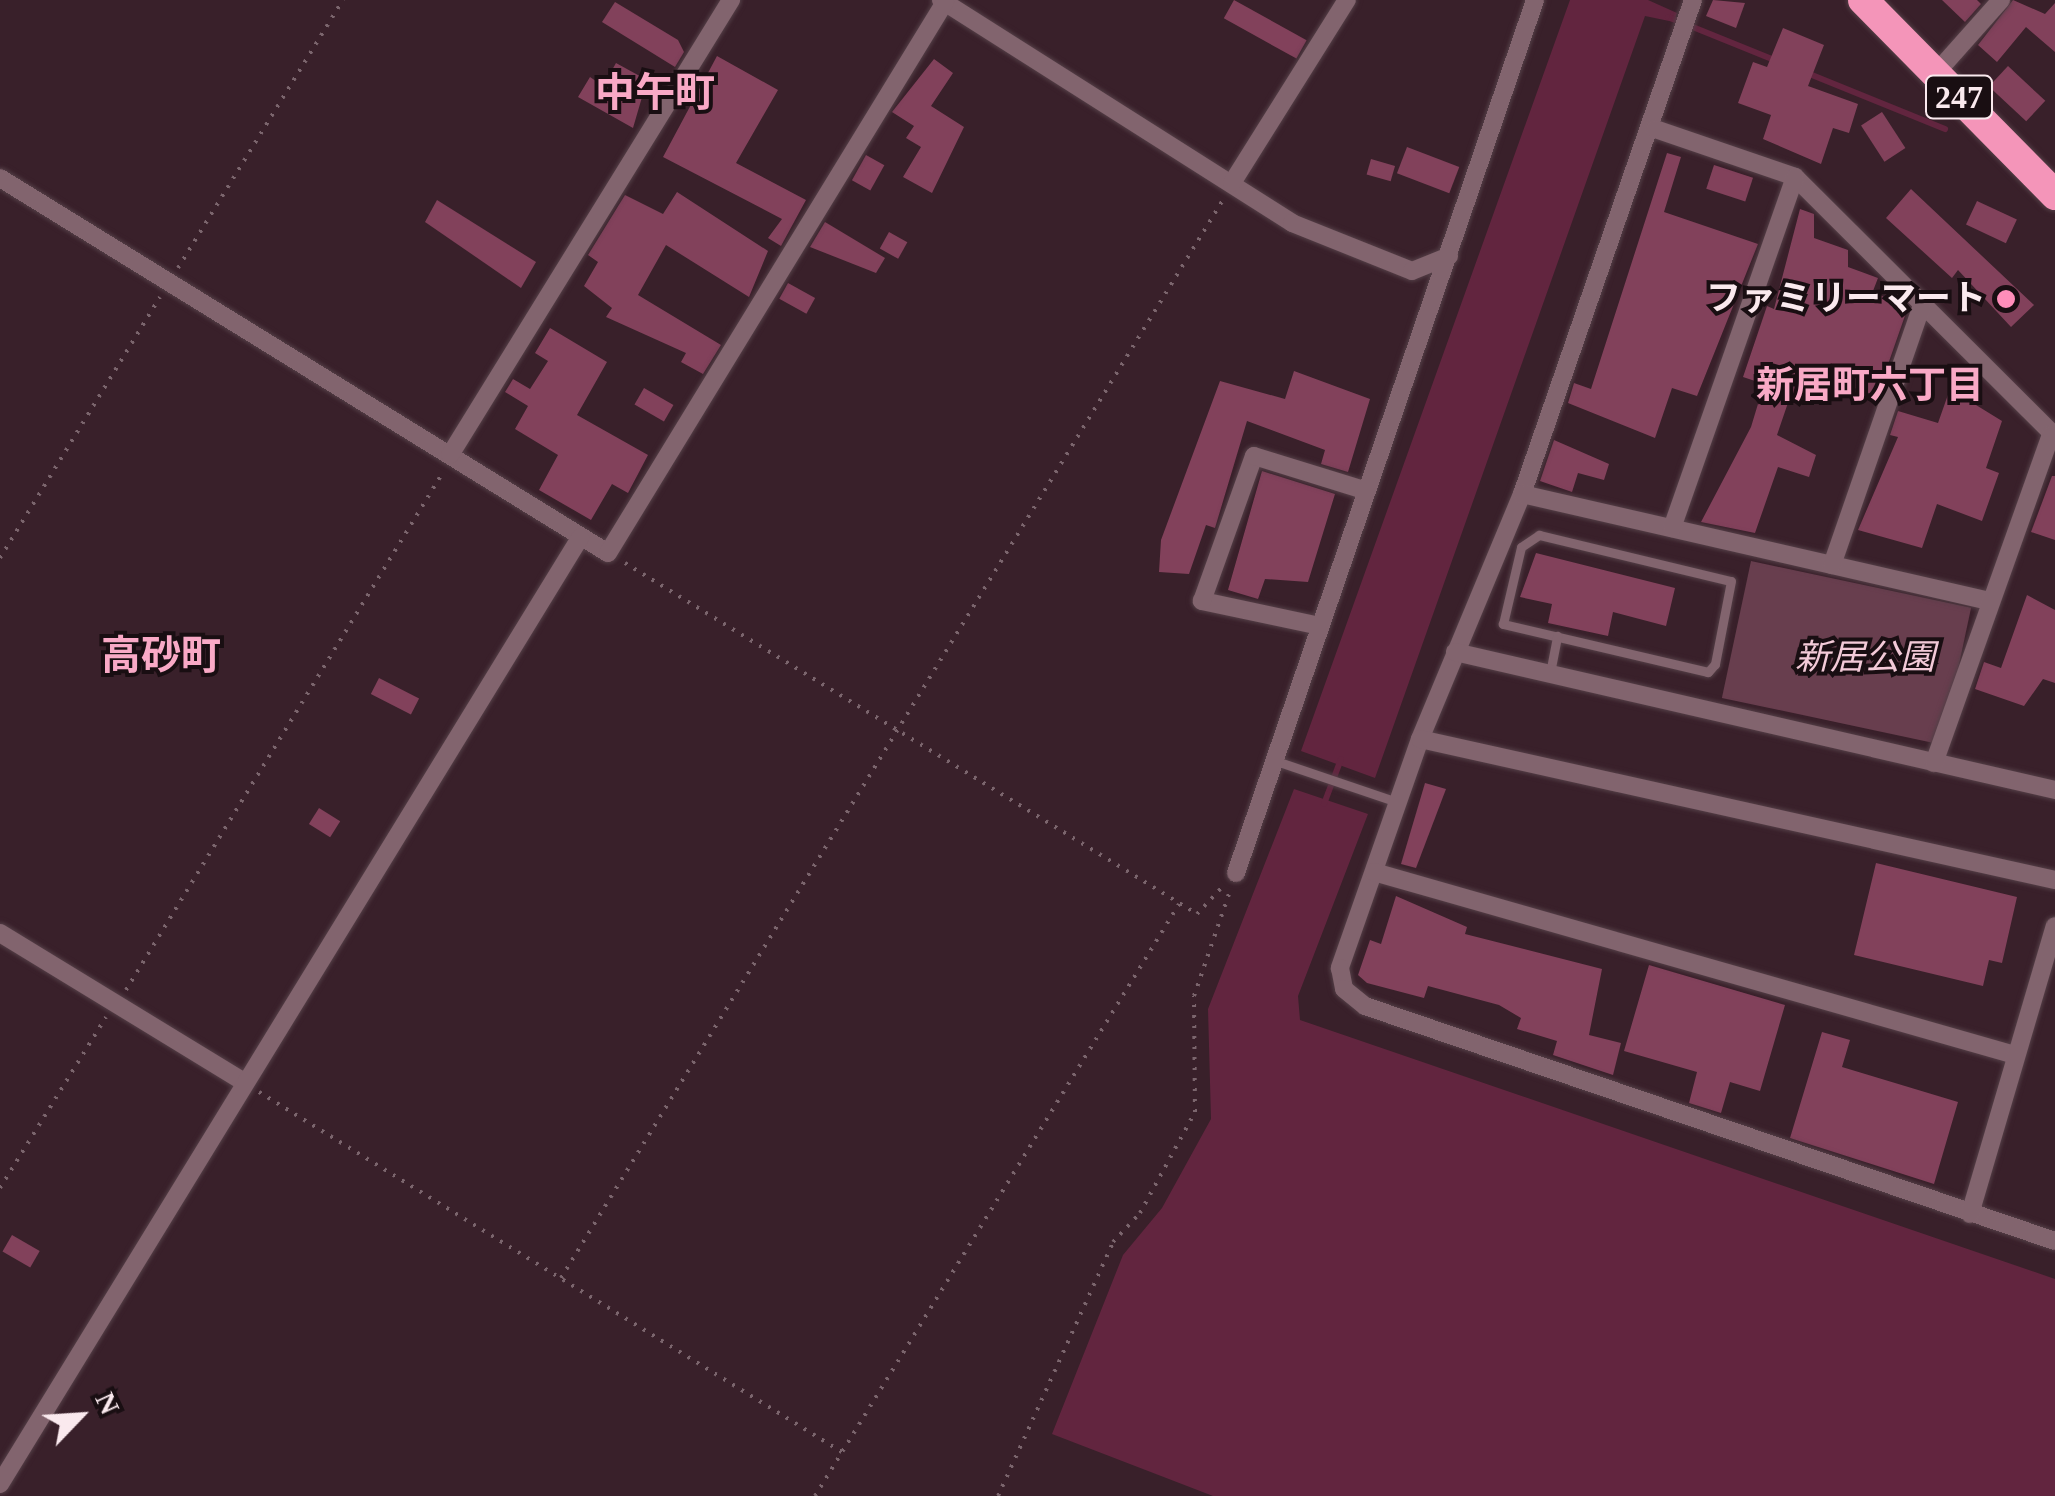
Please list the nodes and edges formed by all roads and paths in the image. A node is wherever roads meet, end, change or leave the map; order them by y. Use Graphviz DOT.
graph roads {
  1 [pos="343,0"];
  2 [pos="730,0"];
  3 [pos="1346,0"];
  4 [pos="1536,0"];
  5 [pos="1693,0"];
  6 [pos="1863,0"];
  7 [pos="2001,0"];
  8 [pos="952,3"];
  9 [pos="1936,73"];
  10 [pos="1655,128"];
  11 [pos="1794,177"];
  12 [pos="0,178"];
  13 [pos="1232,183"];
  14 [pos="2055,195"];
  15 [pos="1450,256"];
  16 [pos="169,282"];
  17 [pos="1922,305"];
  18 [pos="2053,435"];
  19 [pos="452,456"];
  20 [pos="1367,491"];
  21 [pos="1522,494"];
  22 [pos="1672,528"];
  23 [pos="580,538"];
  24 [pos="608,552"];
  25 [pos="0,558"];
  26 [pos="1832,565"];
  27 [pos="1991,601"];
  28 [pos="1320,626"];
  29 [pos="1558,636"];
  30 [pos="1455,652"];
  31 [pos="1550,674"];
  32 [pos="895,729"];
  33 [pos="1420,739"];
  34 [pos="1276,760"];
  35 [pos="1934,762"];
  36 [pos="2055,790"];
  37 [pos="1398,802"];
  38 [pos="1374,872"];
  39 [pos="1236,873"];
  40 [pos="2055,880"];
  41 [pos="1179,904"];
  42 [pos="2055,926"];
  43 [pos="0,933"];
  44 [pos="118,1005"];
  45 [pos="2016,1055"];
  46 [pos="242,1081"];
  47 [pos="0,1188"];
  48 [pos="1970,1214"];
  49 [pos="2055,1241"];
  50 [pos="562,1278"];
  51 [pos="842,1452"];
  52 [pos="0,1484"];
  53 [pos="815,1496"];
  54 [pos="998,1496"];
  1 -- 16 [label="path"];
  2 -- 19 [label="street"];
  3 -- 13 [label="street"];
  4 -- 15 [label="street"];
  5 -- 10 [label="street"];
  6 -- 9 [label="highway, 247"];
  7 -- 9 [label="street"];
  8 -- 13 [label="street"];
  8 -- 24 [label="street"];
  9 -- 14 [label="highway, 247"];
  10 -- 11 [label="street"];
  10 -- 21 [label="street"];
  11 -- 17 [label="street"];
  11 -- 22 [label="street"];
  12 -- 16 [label="street"];
  13 -- 15 [label="street"];
  13 -- 32 [label="path"];
  15 -- 20 [label="street"];
  16 -- 19 [label="street"];
  16 -- 25 [label="path"];
  17 -- 18 [label="street"];
  17 -- 26 [label="street"];
  18 -- 27 [label="street"];
  19 -- 23 [label="street"];
  19 -- 44 [label="path"];
  20 -- 28 [label="street"];
  20 -- 28 [label="street"];
  21 -- 22 [label="street"];
  21 -- 30 [label="street"];
  22 -- 26 [label="street"];
  23 -- 24 [label="street"];
  23 -- 46 [label="street"];
  24 -- 32 [label="path"];
  26 -- 27 [label="street"];
  27 -- 35 [label="street"];
  28 -- 34 [label="street"];
  29 -- 29 [label="lane"];
  29 -- 31 [label="lane"];
  30 -- 31 [label="street"];
  30 -- 33 [label="street"];
  31 -- 35 [label="street"];
  32 -- 41 [label="path"];
  32 -- 50 [label="path"];
  33 -- 37 [label="street"];
  33 -- 40 [label="street"];
  34 -- 37 [label="lane"];
  34 -- 39 [label="street"];
  35 -- 36 [label="street"];
  37 -- 38 [label="street"];
  38 -- 45 [label="street"];
  38 -- 48 [label="street"];
  39 -- 41 [label="path"];
  39 -- 54 [label="path"];
  41 -- 51 [label="path"];
  42 -- 45 [label="street"];
  43 -- 44 [label="street"];
  44 -- 46 [label="street"];
  44 -- 47 [label="path"];
  45 -- 48 [label="street"];
  46 -- 50 [label="path"];
  46 -- 52 [label="street"];
  48 -- 49 [label="street"];
  50 -- 51 [label="path"];
  51 -- 53 [label="path"];
}
